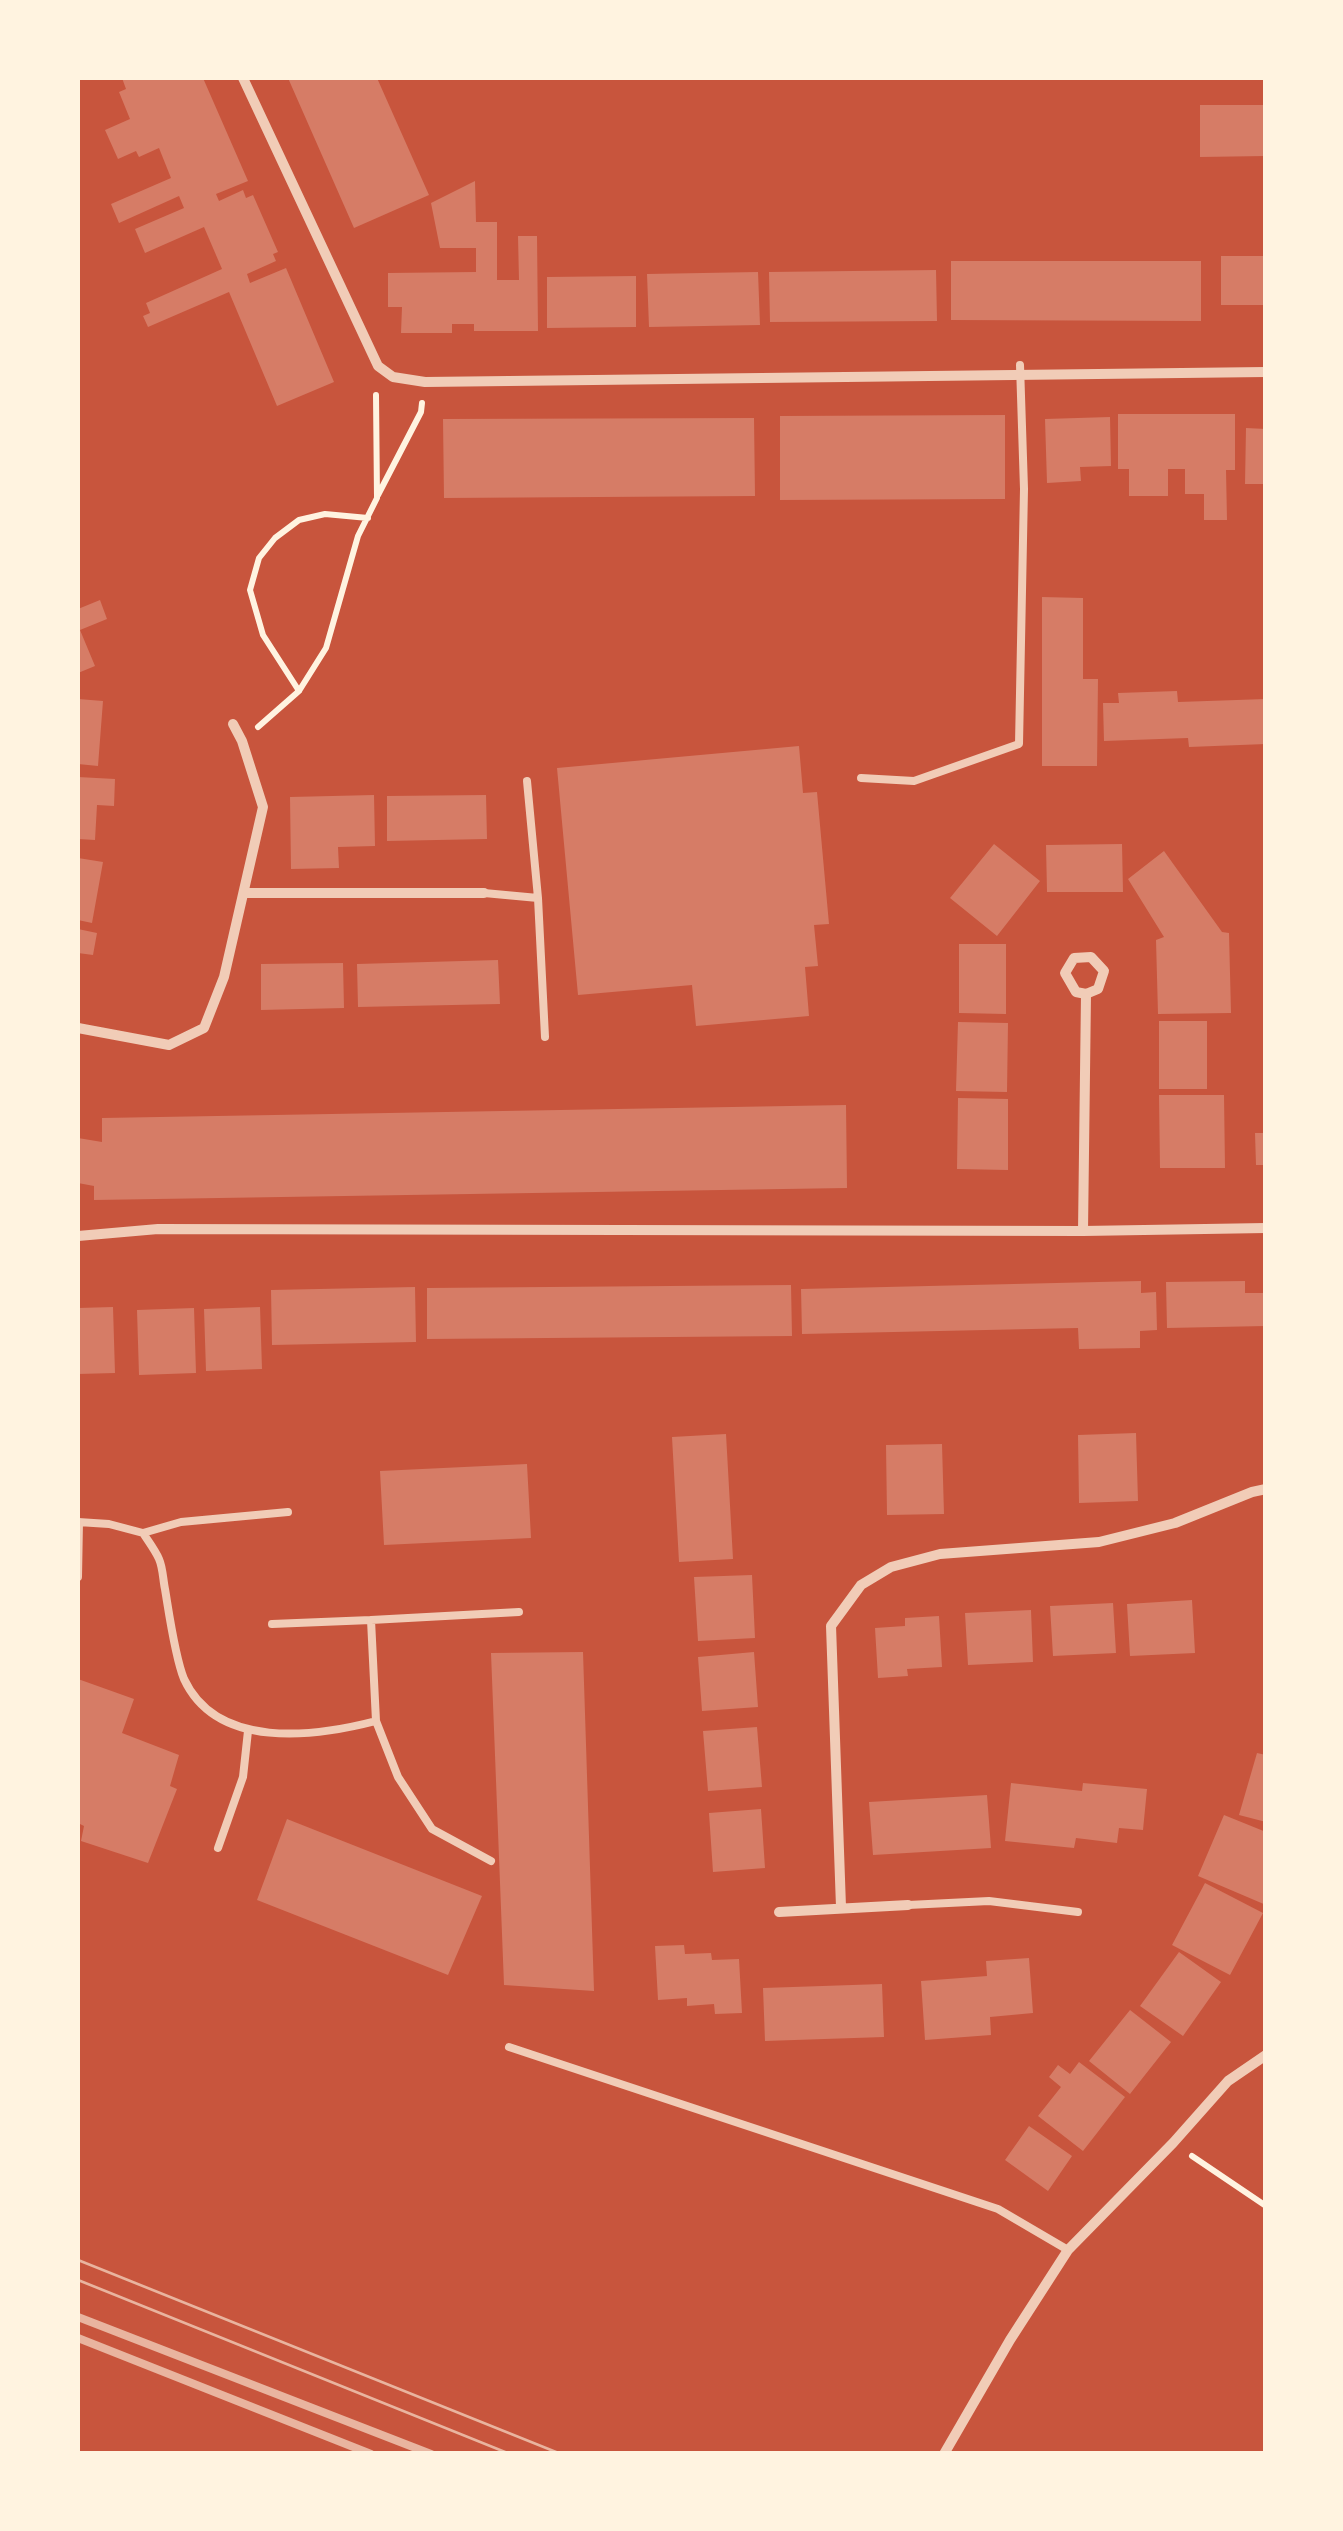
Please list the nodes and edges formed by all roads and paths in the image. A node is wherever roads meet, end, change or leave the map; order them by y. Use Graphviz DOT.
graph roads {
  1 [pos="243,78"];
  2 [pos="378,366"];
  3 [pos="1020,370"];
  4 [pos="1266,372"];
  5 [pos="425,382"];
  6 [pos="377,498"];
  7 [pos="368,518"];
  8 [pos="299,690"];
  9 [pos="234,724"];
  10 [pos="242,741"];
  11 [pos="861,778"];
  12 [pos="527,781"];
  13 [pos="244,893"];
  14 [pos="484,893"];
  15 [pos="538,898"];
  16 [pos="1086,994"];
  17 [pos="78,1028"];
  18 [pos="545,1038"];
  19 [pos="1266,1228"];
  20 [pos="1084,1231"];
  21 [pos="78,1236"];
  22 [pos="1266,1490"];
  23 [pos="288,1512"];
  24 [pos="78,1522"];
  25 [pos="143,1533"];
  26 [pos="78,1577"];
  27 [pos="520,1612"];
  28 [pos="370,1620"];
  29 [pos="272,1624"];
  30 [pos="376,1721"];
  31 [pos="248,1730"];
  32 [pos="218,1848"];
  33 [pos="491,1861"];
  34 [pos="908,1905"];
  35 [pos="841,1907"];
  36 [pos="778,1912"];
  37 [pos="1078,1912"];
  38 [pos="509,2047"];
  39 [pos="1266,2055"];
  40 [pos="1173,2143"];
  41 [pos="1266,2206"];
  42 [pos="1068,2250"];
  43 [pos="944,2454"];
  1 -- 2 [label="street"];
  2 -- 5 [label="street"];
  2 -- 6 [label="path"];
  3 -- 4 [label="street"];
  3 -- 5 [label="street"];
  3 -- 11 [label="lane"];
  5 -- 6 [label="path"];
  6 -- 7 [label="path"];
  7 -- 8 [label="path"];
  7 -- 8 [label="path"];
  8 -- 10 [label="path"];
  9 -- 10 [label="street"];
  10 -- 13 [label="street"];
  12 -- 15 [label="lane"];
  13 -- 14 [label="street"];
  13 -- 17 [label="street"];
  14 -- 15 [label="lane"];
  15 -- 18 [label="lane"];
  16 -- 20 [label="street"];
  19 -- 20 [label="street"];
  20 -- 21 [label="street"];
  22 -- 35 [label="street"];
  23 -- 25 [label="lane"];
  24 -- 25 [label="lane"];
  24 -- 26 [label="lane"];
  25 -- 31 [label="lane"];
  27 -- 28 [label="lane"];
  28 -- 29 [label="lane"];
  28 -- 30 [label="lane"];
  30 -- 31 [label="lane"];
  30 -- 33 [label="lane"];
  31 -- 32 [label="lane"];
  34 -- 35 [label="street"];
  34 -- 37 [label="lane"];
  35 -- 36 [label="street"];
  38 -- 42 [label="lane"];
  39 -- 40 [label="street"];
  40 -- 41 [label="path"];
  40 -- 42 [label="street"];
  42 -- 43 [label="street"];
}
